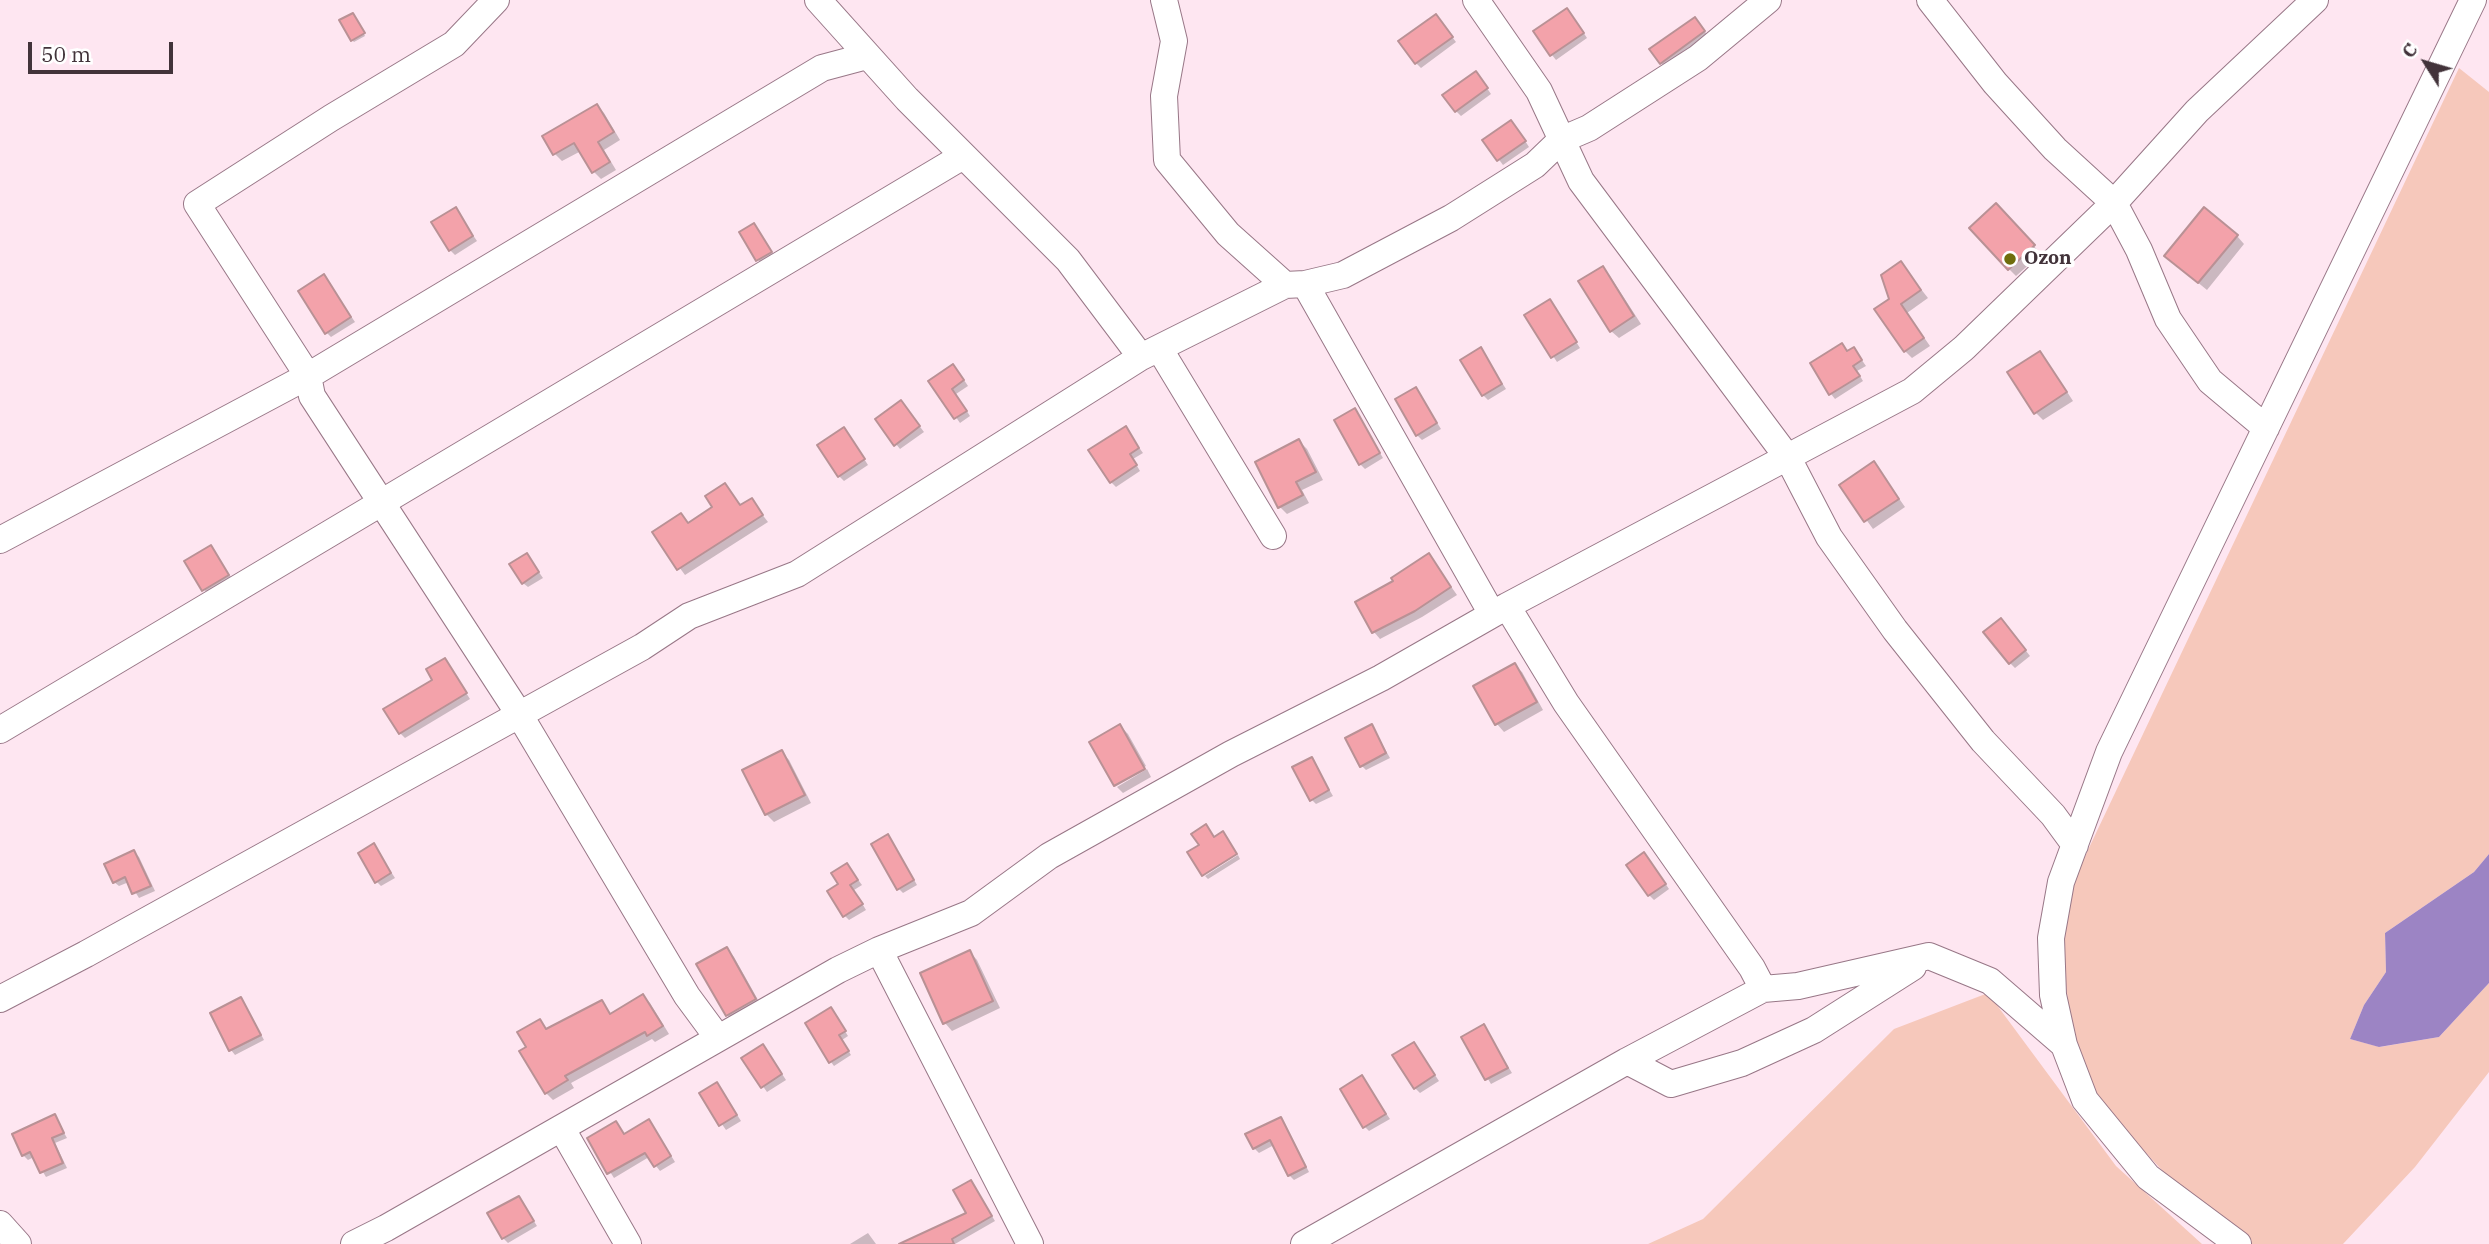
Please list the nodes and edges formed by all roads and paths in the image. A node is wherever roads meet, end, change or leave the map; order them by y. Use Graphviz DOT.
graph roads {
  1 [pos="496,0"];
  2 [pos="818,0"];
  3 [pos="1164,0"];
  4 [pos="1476,0"];
  5 [pos="1768,0"];
  6 [pos="1930,0"];
  7 [pos="2315,0"];
  8 [pos="2473,0"];
  9 [pos="867,56"];
  10 [pos="1561,140"];
  11 [pos="964,156"];
  12 [pos="2114,204"];
  13 [pos="1295,284"];
  14 [pos="1150,352"];
  15 [pos="308,376"];
  16 [pos="2266,428"];
  17 [pos="1788,458"];
  18 [pos="380,504"];
  19 [pos="1273,536"];
  20 [pos="0,540"];
  21 [pos="1499,610"];
  22 [pos="519,714"];
  23 [pos="0,730"];
  24 [pos="2075,845"];
  25 [pos="879,950"];
  26 [pos="1929,956"];
  27 [pos="1763,989"];
  28 [pos="0,999"];
  29 [pos="718,1038"];
  30 [pos="2064,1045"];
  31 [pos="1627,1061"];
  32 [pos="562,1129"];
  33 [pos="0,1224"];
  34 [pos="18,1244"];
  35 [pos="354,1244"];
  36 [pos="628,1244"];
  37 [pos="1030,1244"];
  38 [pos="1304,1244"];
  39 [pos="2238,1244"];
  1 -- 15 [label="street"];
  2 -- 9 [label="street"];
  3 -- 13 [label="street"];
  4 -- 10 [label="street"];
  5 -- 10 [label="street"];
  6 -- 12 [label="street"];
  7 -- 12 [label="street"];
  8 -- 16 [label="street"];
  9 -- 11 [label="street"];
  9 -- 15 [label="street"];
  10 -- 13 [label="street"];
  10 -- 17 [label="street"];
  11 -- 14 [label="street"];
  11 -- 18 [label="street"];
  12 -- 16 [label="street"];
  12 -- 17 [label="street"];
  13 -- 14 [label="street"];
  13 -- 21 [label="street"];
  14 -- 19 [label="street"];
  14 -- 22 [label="street"];
  15 -- 18 [label="street"];
  15 -- 20 [label="street"];
  16 -- 24 [label="street"];
  17 -- 21 [label="street"];
  17 -- 24 [label="street"];
  18 -- 22 [label="street"];
  18 -- 23 [label="street"];
  21 -- 25 [label="street"];
  21 -- 27 [label="street"];
  22 -- 28 [label="street"];
  22 -- 29 [label="street"];
  24 -- 30 [label="street"];
  25 -- 29 [label="street"];
  25 -- 37 [label="street"];
  26 -- 27 [label="street"];
  26 -- 30 [label="street"];
  26 -- 31 [label="street"];
  27 -- 31 [label="street"];
  29 -- 32 [label="street"];
  30 -- 39 [label="street"];
  31 -- 38 [label="street"];
  32 -- 35 [label="street"];
  32 -- 36 [label="street"];
  33 -- 34 [label="street"];
}
